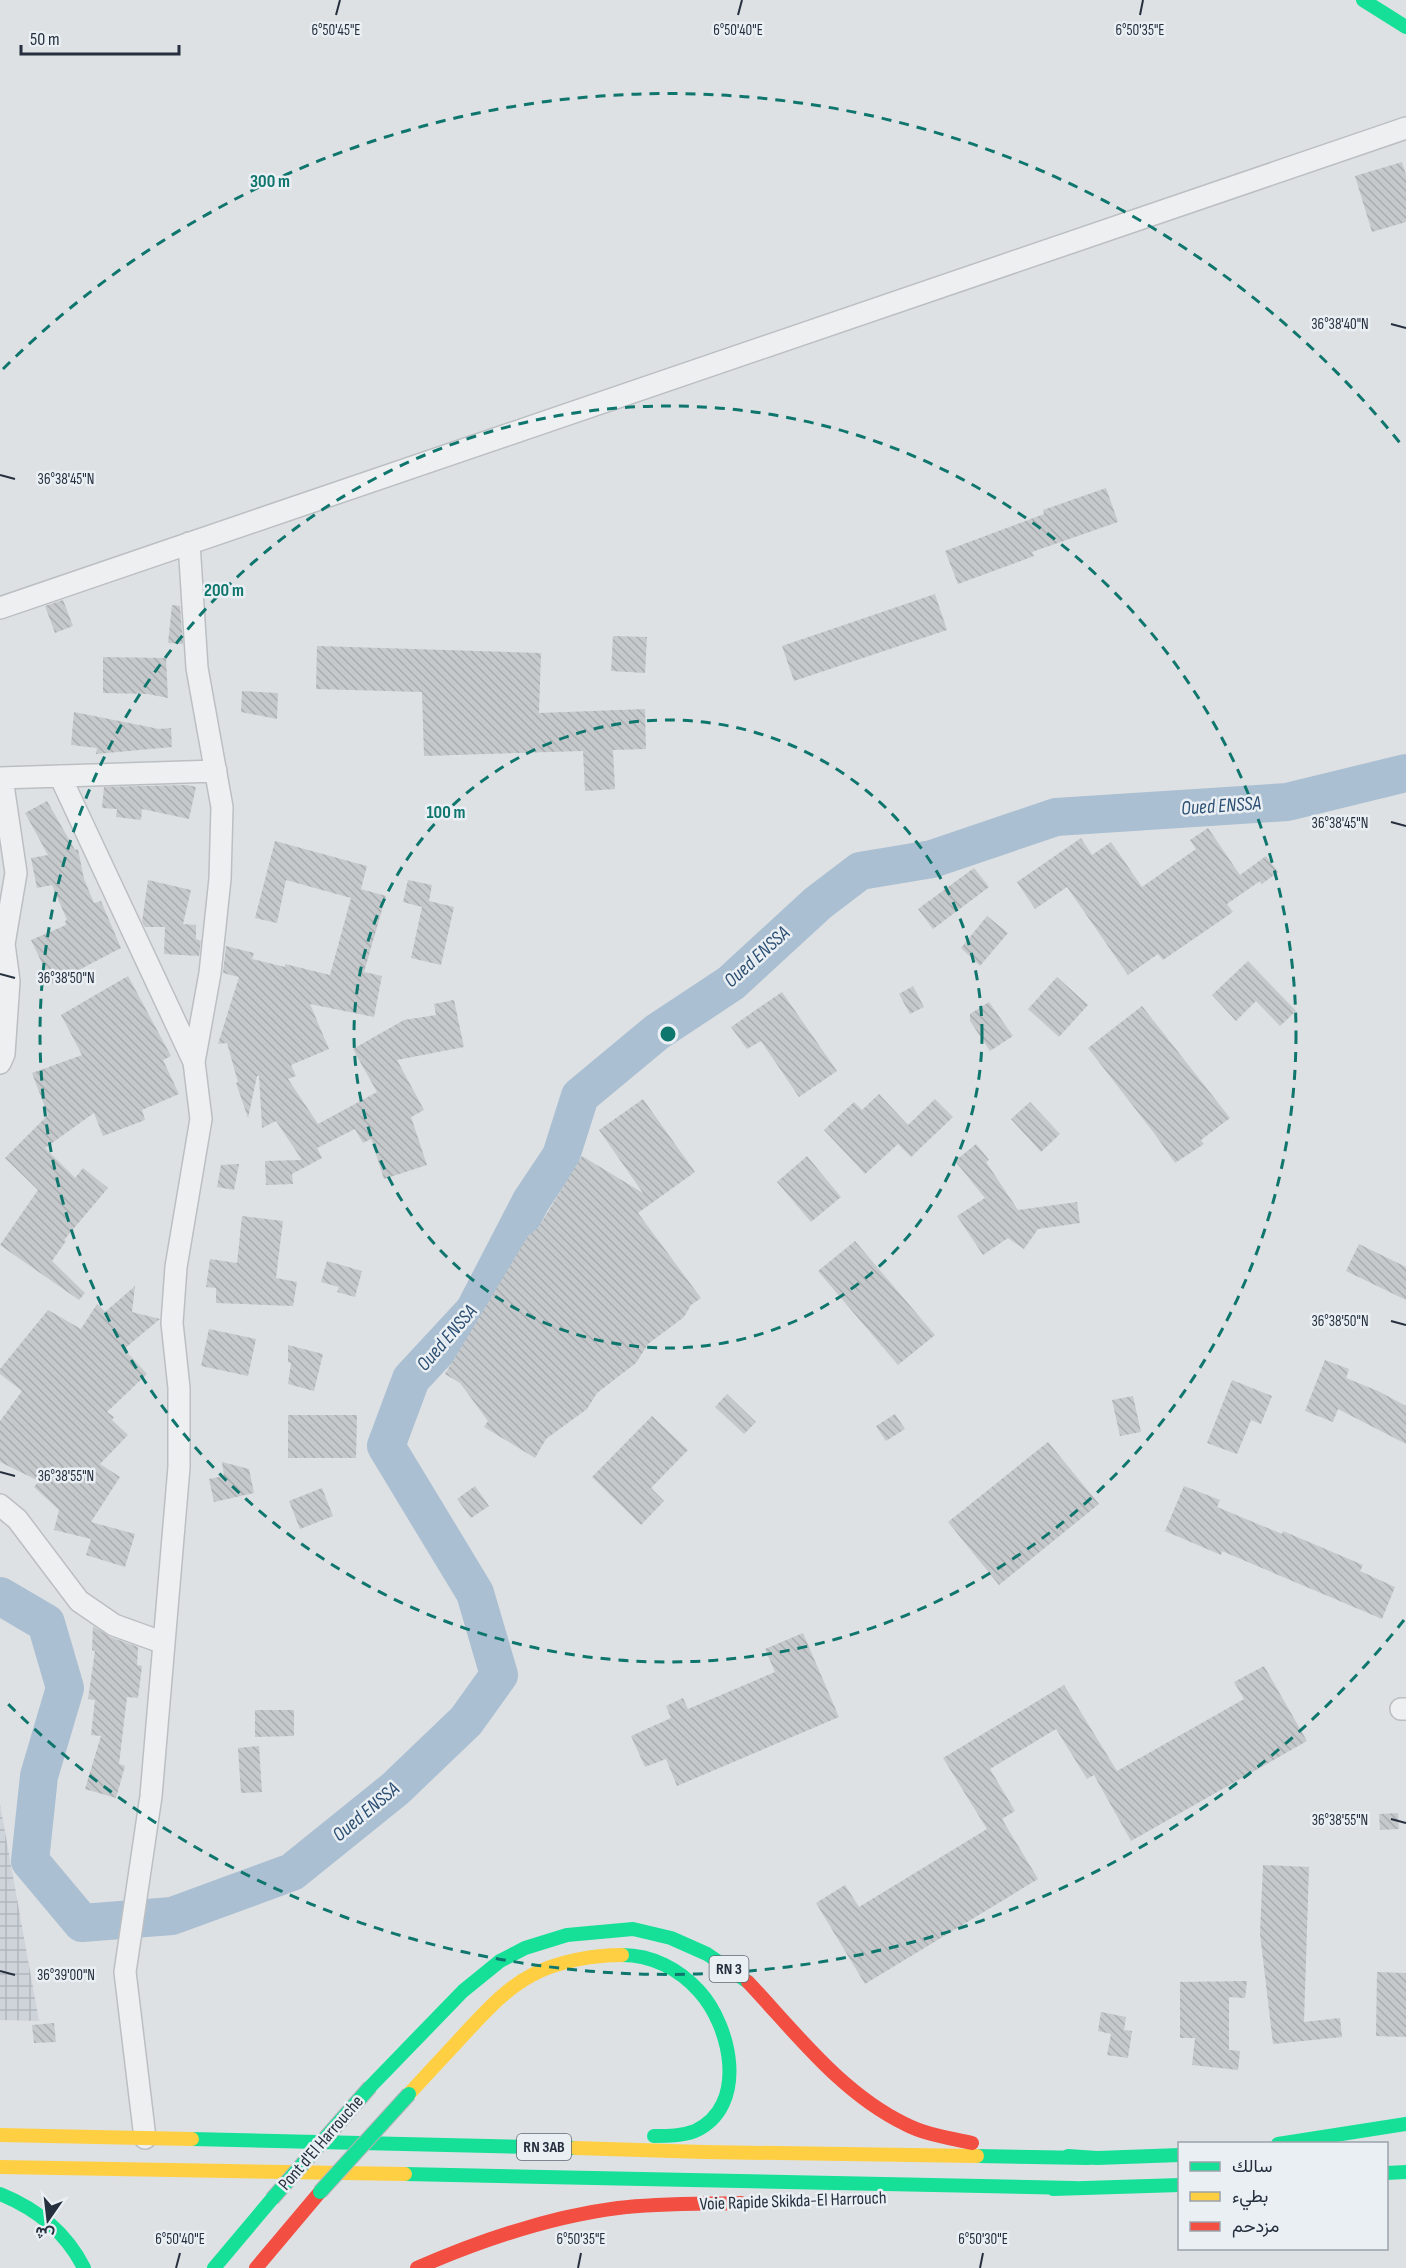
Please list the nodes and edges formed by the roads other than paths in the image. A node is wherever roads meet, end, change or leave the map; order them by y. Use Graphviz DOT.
graph roads {
  1 [pos="1364,0"];
  2 [pos="1406,27"];
  3 [pos="1406,128"];
  4 [pos="189,543"];
  5 [pos="0,608"];
  6 [pos="216,771"];
  7 [pos="60,776"];
  8 [pos="1,778"];
  9 [pos="4,982"];
  10 [pos="194,1062"];
  11 [pos="0,1063"];
  12 [pos="0,1505"];
  13 [pos="164,1643"];
  14 [pos="1406,2124"];
  15 [pos="0,2135"];
  16 [pos="145,2138"];
  17 [pos="1291,2142"];
  18 [pos="493,2145"];
  19 [pos="1178,2155"];
  20 [pos="1089,2158"];
  21 [pos="0,2167"];
  22 [pos="1406,2172"];
  23 [pos="1388,2173"];
  24 [pos="1178,2186"];
  25 [pos="1074,2188"];
  26 [pos="0,2194"];
  27 [pos="900,2198"];
  28 [pos="752,2203"];
  29 [pos="84,2268"];
  30 [pos="214,2268"];
  31 [pos="256,2268"];
  32 [pos="417,2268"];
  1 -- 2 [label="main road"];
  3 -- 4 [label="street"];
  4 -- 5 [label="street"];
  4 -- 6 [label="street"];
  6 -- 7 [label="street"];
  6 -- 10 [label="street"];
  7 -- 8 [label="street"];
  7 -- 10 [label="street"];
  8 -- 9 [label="street"];
  9 -- 11 [label="street"];
  10 -- 13 [label="street"];
  12 -- 13 [label="street"];
  13 -- 16 [label="street"];
  14 -- 17 [label="main road"];
  15 -- 16 [label="main road, RN 3AB"];
  16 -- 18 [label="main road, RN 3AB"];
  18 -- 20 [label="main road, RN 3AB"];
  18 -- 31 [label="main road, RN 3AB, bridge"];
  19 -- 20 [label="main road, RN 3"];
  20 -- 30 [label="main road, Pont d'El Harrouche / RN 3, bridge"];
  21 -- 25 [label="main road, RN 3AB"];
  22 -- 23 [label="main road"];
  24 -- 25 [label="main road, Voie Rapide Skikda-El Harrouch"];
  25 -- 27 [label="main road, Voie Rapide Skikda-El Harrouch"];
  26 -- 29 [label="main road"];
  28 -- 32 [label="main road, Voie Rapide Skikda-El Harrouch"];
}
